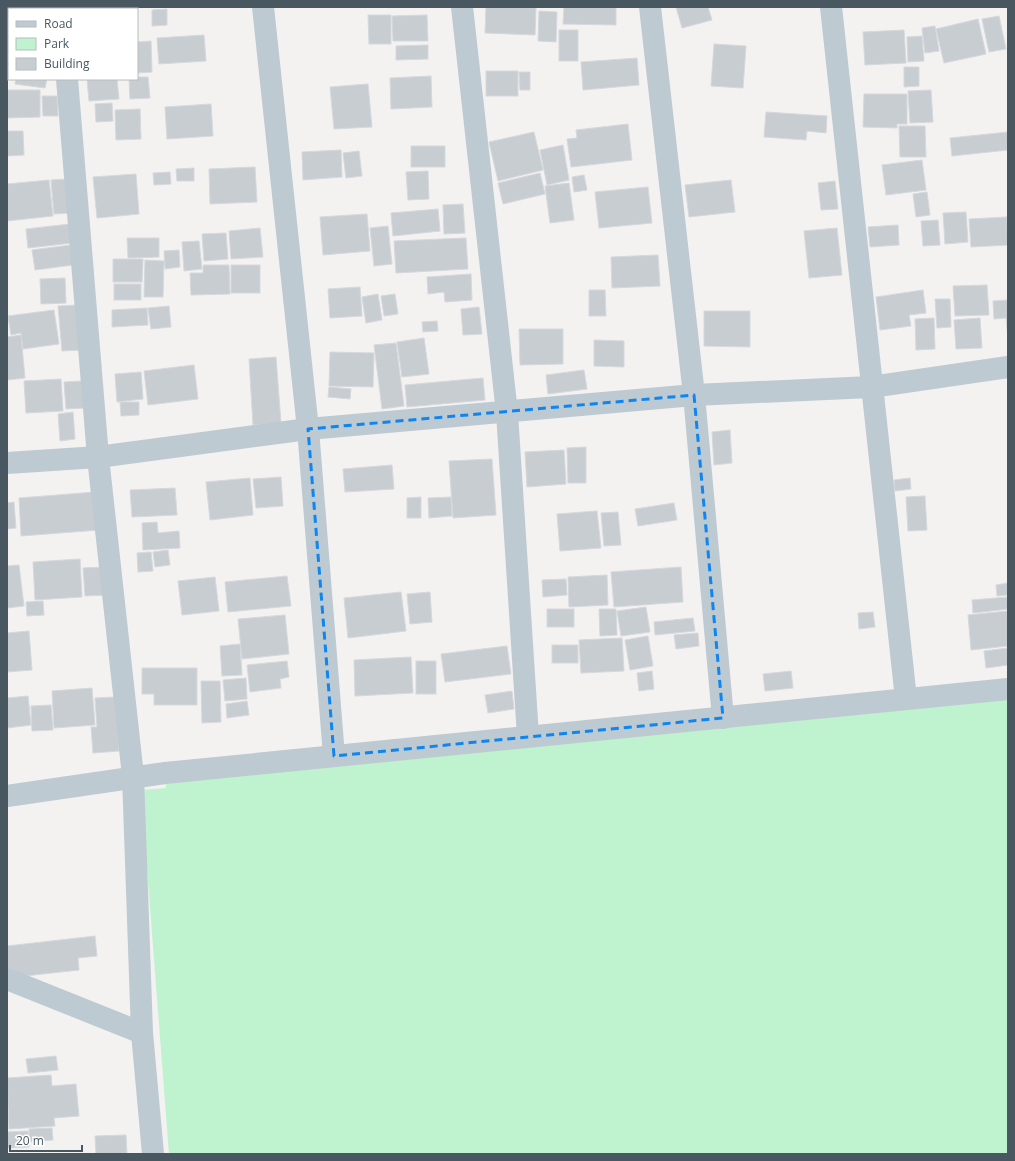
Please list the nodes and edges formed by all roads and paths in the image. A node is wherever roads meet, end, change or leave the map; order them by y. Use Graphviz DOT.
graph roads {
  1 [pos="263,7"];
  2 [pos="462,7"];
  3 [pos="650,7"];
  4 [pos="831,7"];
  5 [pos="68,80"];
  6 [pos="1008,367"];
  7 [pos="871,387"];
  8 [pos="694,395"];
  9 [pos="507,413"];
  10 [pos="308,429"];
  11 [pos="98,456"];
  12 [pos="7,463"];
  13 [pos="1008,689"];
  14 [pos="906,699"];
  15 [pos="723,718"];
  16 [pos="528,736"];
  17 [pos="334,756"];
  18 [pos="133,776"];
  19 [pos="7,796"];
  20 [pos="7,979"];
  21 [pos="142,1034"];
  22 [pos="153,1154"];
  1 -- 10 [label="street"];
  2 -- 9 [label="street"];
  3 -- 8 [label="street"];
  4 -- 7 [label="street"];
  5 -- 11 [label="street"];
  6 -- 7 [label="street"];
  7 -- 8 [label="street"];
  7 -- 14 [label="street"];
  8 -- 9 [label="street"];
  8 -- 15 [label="street"];
  9 -- 10 [label="street"];
  9 -- 16 [label="street"];
  10 -- 11 [label="street"];
  10 -- 17 [label="street"];
  11 -- 12 [label="street"];
  11 -- 18 [label="street"];
  13 -- 14 [label="street"];
  14 -- 15 [label="street"];
  15 -- 16 [label="street"];
  16 -- 17 [label="street"];
  17 -- 18 [label="street"];
  18 -- 19 [label="street"];
  18 -- 21 [label="street"];
  20 -- 21 [label="street"];
  21 -- 22 [label="street"];
}
